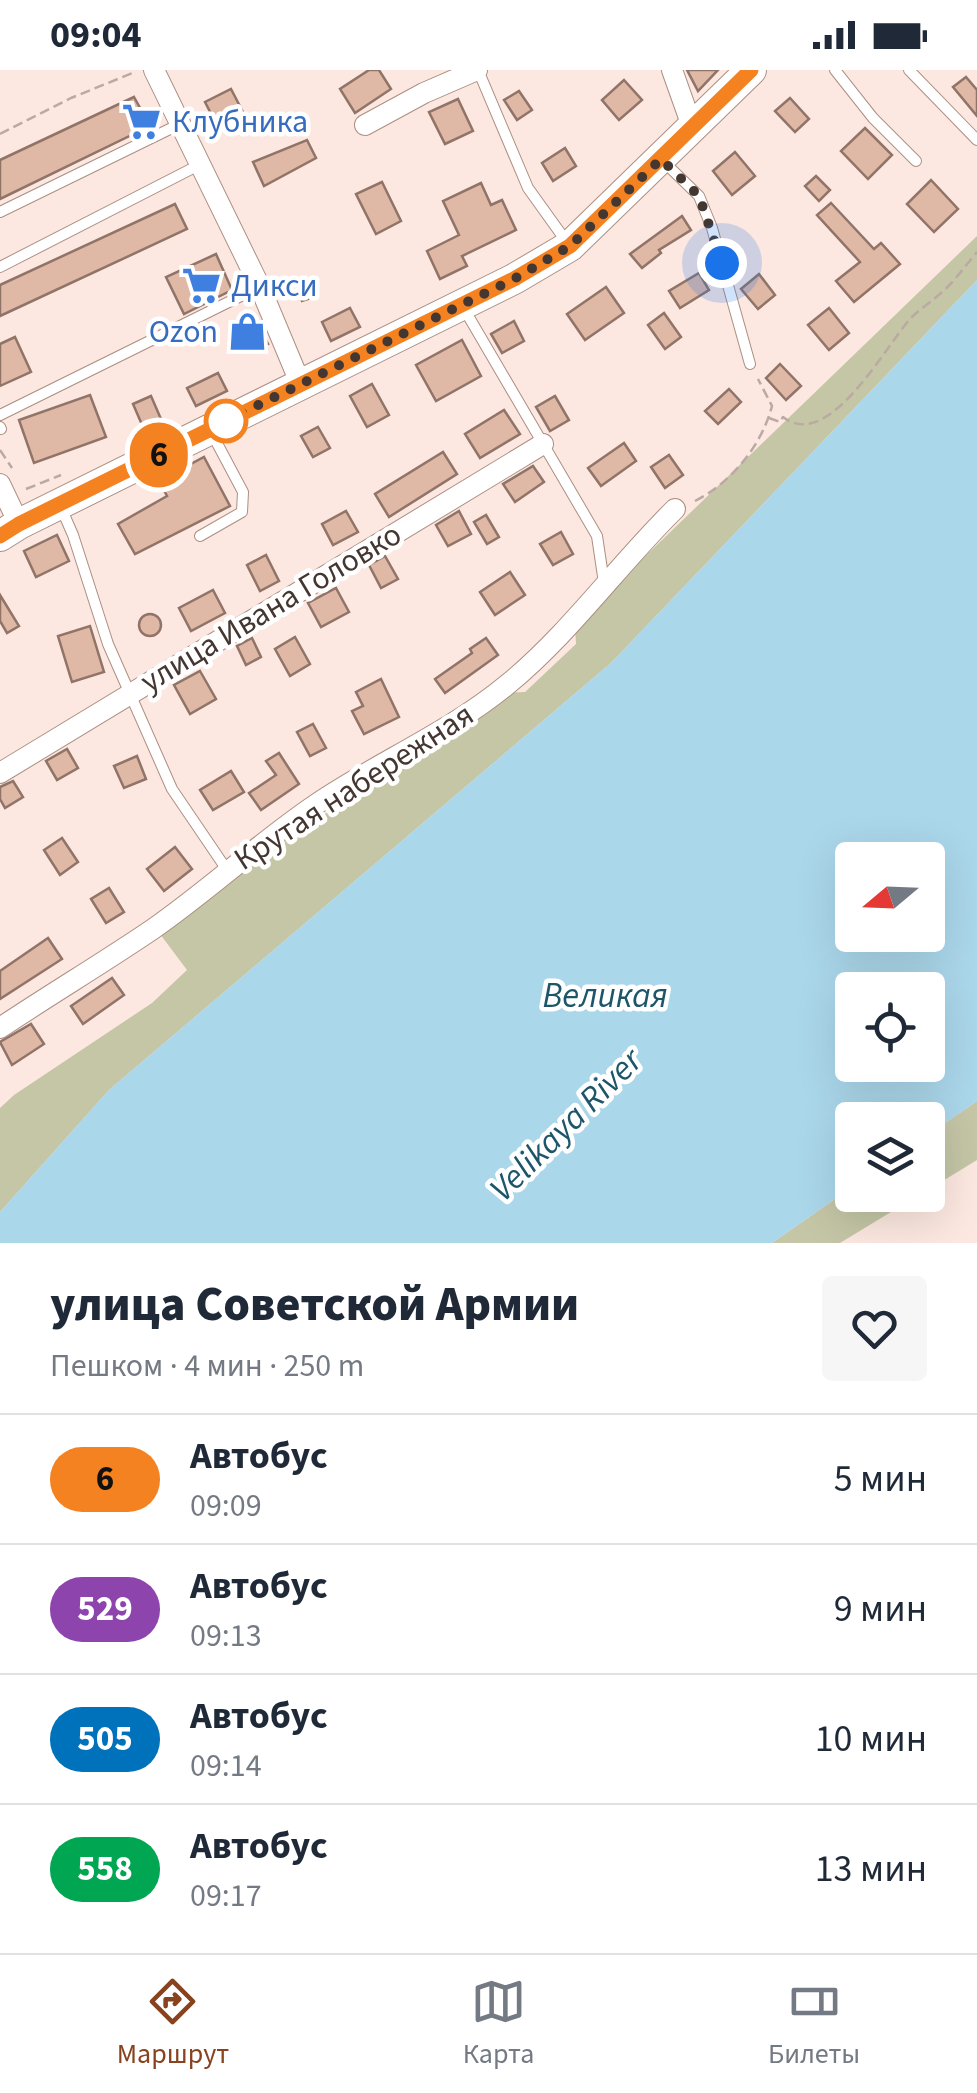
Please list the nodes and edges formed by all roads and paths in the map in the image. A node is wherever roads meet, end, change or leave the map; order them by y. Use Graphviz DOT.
graph roads {
  1 [pos="139,70"];
  2 [pos="154,70"];
  3 [pos="477,70"];
  4 [pos="672,70"];
  5 [pos="751,70"];
  6 [pos="835,70"];
  7 [pos="909,70"];
  8 [pos="180,124"];
  9 [pos="365,126"];
  10 [pos="693,129"];
  11 [pos="0,134"];
  12 [pos="977,140"];
  13 [pos="661,159"];
  14 [pos="916,162"];
  15 [pos="200,164"];
  16 [pos="0,212"];
  17 [pos="570,246"];
  18 [pos="977,252"];
  19 [pos="0,267"];
  20 [pos="260,287"];
  21 [pos="462,305"];
  22 [pos="750,364"];
  23 [pos="301,384"];
  24 [pos="0,416"];
  25 [pos="769,418"];
  26 [pos="210,430"];
  27 [pos="543,444"];
  28 [pos="69,472"];
  29 [pos="0,484"];
  30 [pos="34,486"];
  31 [pos="59,504"];
  32 [pos="675,509"];
  33 [pos="10,530"];
  34 [pos="200,536"];
  35 [pos="604,584"];
  36 [pos="129,692"];
  37 [pos="0,774"];
  38 [pos="227,870"];
  39 [pos="0,1028"];
  1 -- 11 [label="path"];
  2 -- 8 [label="street"];
  3 -- 9 [label="street"];
  3 -- 17 [label="lane"];
  4 -- 10 [label="street"];
  5 -- 10 [label="main road"];
  6 -- 14 [label="lane"];
  7 -- 12 [label="lane"];
  8 -- 15 [label="street"];
  8 -- 16 [label="lane"];
  10 -- 13 [label="main road"];
  13 -- 17 [label="main road"];
  13 -- 22 [label="lane"];
  15 -- 19 [label="lane"];
  15 -- 20 [label="street"];
  17 -- 21 [label="main road"];
  18 -- 25 [label="path"];
  20 -- 23 [label="street"];
  20 -- 24 [label="lane"];
  21 -- 23 [label="main road"];
  21 -- 27 [label="lane"];
  22 -- 25 [label="path"];
  23 -- 26 [label="main road"];
  25 -- 32 [label="path"];
  26 -- 31 [label="main road"];
  26 -- 34 [label="lane"];
  27 -- 35 [label="lane"];
  27 -- 36 [label="street, улица Ивана Головко"];
  28 -- 30 [label="path"];
  29 -- 33 [label="street"];
  31 -- 33 [label="main road"];
  31 -- 36 [label="lane"];
  32 -- 35 [label="street, Крутая набережная"];
  35 -- 38 [label="street, Крутая набережная"];
  36 -- 37 [label="street, улица Ивана Головко"];
  36 -- 38 [label="lane"];
  38 -- 39 [label="street, Крутая набережная"];
}
